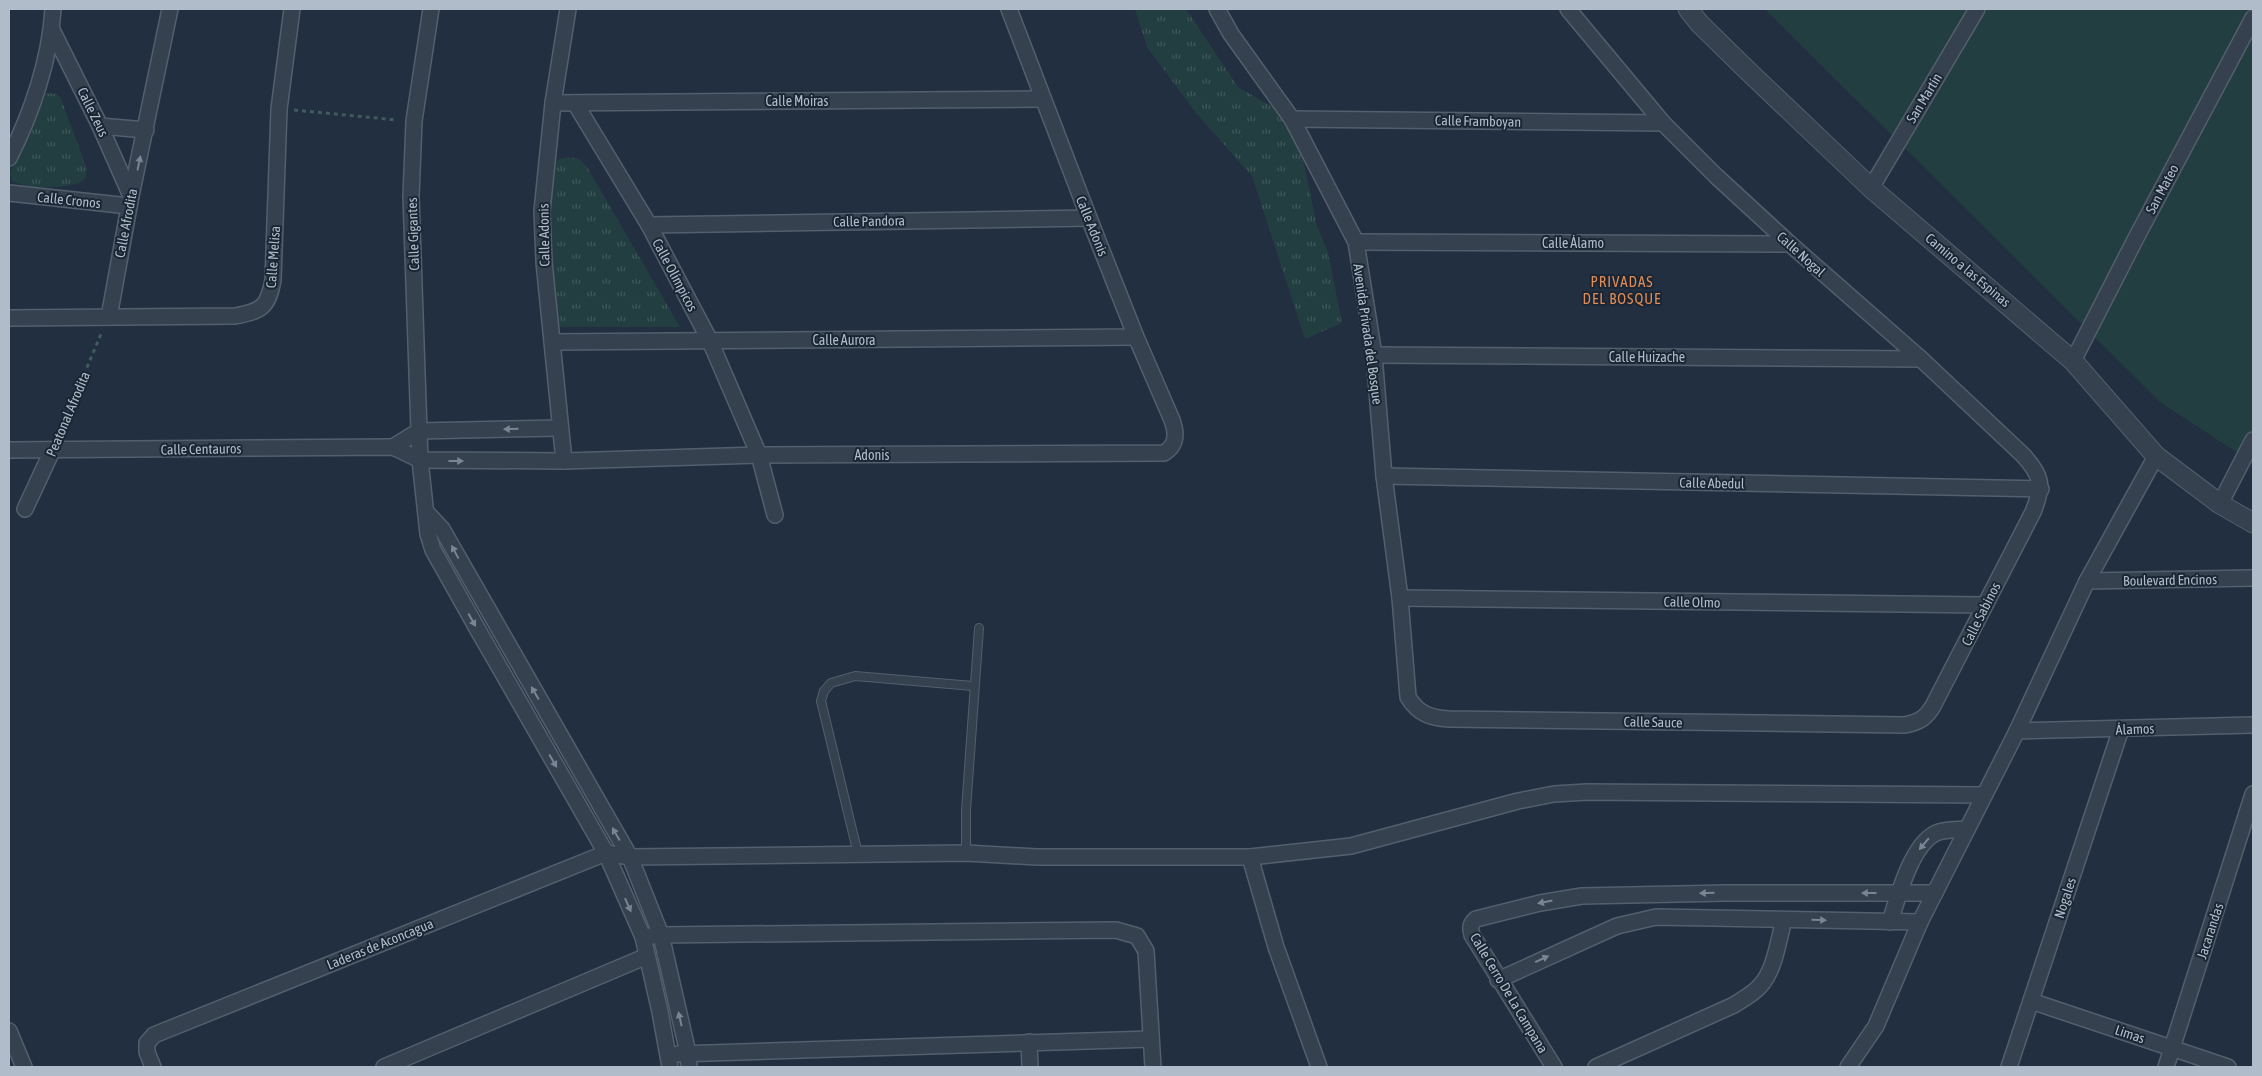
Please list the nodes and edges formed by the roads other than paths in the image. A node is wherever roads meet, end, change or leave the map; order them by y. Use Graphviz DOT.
graph roads {
  1 [pos="53,9"];
  2 [pos="170,9"];
  3 [pos="292,9"];
  4 [pos="431,9"];
  5 [pos="568,9"];
  6 [pos="1009,9"];
  7 [pos="1217,9"];
  8 [pos="1568,9"];
  9 [pos="1688,9"];
  10 [pos="1977,9"];
  11 [pos="2253,18"];
  12 [pos="52,30"];
  13 [pos="1042,99"];
  14 [pos="553,103"];
  15 [pos="575,103"];
  16 [pos="1292,119"];
  17 [pos="1663,123"];
  18 [pos="100,126"];
  19 [pos="146,130"];
  20 [pos="9,158"];
  21 [pos="1871,188"];
  22 [pos="9,193"];
  23 [pos="130,201"];
  24 [pos="1089,218"];
  25 [pos="649,225"];
  26 [pos="1356,242"];
  27 [pos="1790,244"];
  28 [pos="109,317"];
  29 [pos="9,318"];
  30 [pos="1136,337"];
  31 [pos="710,341"];
  32 [pos="552,342"];
  33 [pos="1374,355"];
  34 [pos="1921,359"];
  35 [pos="2073,361"];
  36 [pos="560,428"];
  37 [pos="419,431"];
  38 [pos="2253,440"];
  39 [pos="1175,442"];
  40 [pos="393,447"];
  41 [pos="9,450"];
  42 [pos="52,451"];
  43 [pos="759,455"];
  44 [pos="2156,456"];
  45 [pos="420,460"];
  46 [pos="564,461"];
  47 [pos="1384,476"];
  48 [pos="2041,489"];
  49 [pos="2220,504"];
  50 [pos="25,510"];
  51 [pos="426,512"];
  52 [pos="775,515"];
  53 [pos="2253,523"];
  54 [pos="2253,578"];
  55 [pos="2087,581"];
  56 [pos="1400,598"];
  57 [pos="1985,606"];
  58 [pos="978,628"];
  59 [pos="973,686"];
  60 [pos="1408,697"];
  61 [pos="1905,725"];
  62 [pos="2253,725"];
  63 [pos="2121,729"];
  64 [pos="2017,731"];
  65 [pos="2253,794"];
  66 [pos="1984,795"];
  67 [pos="1967,829"];
  68 [pos="606,853"];
  69 [pos="966,853"];
  70 [pos="858,854"];
  71 [pos="1250,857"];
  72 [pos="630,858"];
  73 [pos="1900,893"];
  74 [pos="1935,893"];
  75 [pos="1784,920"];
  76 [pos="1890,922"];
  77 [pos="1920,922"];
  78 [pos="661,935"];
  79 [pos="642,937"];
  80 [pos="648,956"];
  81 [pos="1498,980"];
  82 [pos="2031,1001"];
  83 [pos="9,1031"];
  84 [pos="1152,1039"];
  85 [pos="1029,1042"];
  86 [pos="2173,1048"];
  87 [pos="689,1060"];
  88 [pos="669,1061"];
  89 [pos="24,1067"];
  90 [pos="153,1067"];
  91 [pos="384,1067"];
  92 [pos="1030,1067"];
  93 [pos="1153,1067"];
  94 [pos="1319,1067"];
  95 [pos="1554,1067"];
  96 [pos="1596,1067"];
  97 [pos="1848,1067"];
  98 [pos="2009,1067"];
  99 [pos="2166,1067"];
  100 [pos="2228,1067"];
  1 -- 12 [label="street"];
  2 -- 19 [label="street, Calle Afrodita"];
  3 -- 28 [label="street, Calle Melisa"];
  4 -- 37 [label="street, Calle Gigantes"];
  5 -- 14 [label="street, Calle Adonis"];
  6 -- 13 [label="street, Calle Adonis"];
  7 -- 16 [label="street, Avenida Privada del Bosque"];
  8 -- 17 [label="street, Calle Nogal"];
  9 -- 21 [label="street, Camino a las Espinas"];
  10 -- 21 [label="street, San Martín"];
  11 -- 35 [label="street, San Mateo"];
  12 -- 18 [label="street, Calle Zeus"];
  12 -- 20 [label="street"];
  13 -- 15 [label="street, Calle Moiras"];
  13 -- 24 [label="street, Calle Adonis"];
  14 -- 15 [label="street, Calle Moiras"];
  14 -- 32 [label="street, Calle Adonis"];
  15 -- 25 [label="street, Calle Olímpicos"];
  16 -- 17 [label="street, Calle Framboyan"];
  16 -- 26 [label="street, Avenida Privada del Bosque"];
  17 -- 27 [label="street, Calle Nogal"];
  18 -- 19 [label="street"];
  18 -- 23 [label="street, Calle Zeus"];
  23 -- 19 [label="street, Calle Afrodita, one-way"];
  21 -- 35 [label="street, Camino a las Espinas"];
  22 -- 23 [label="street, Calle Cronos"];
  23 -- 28 [label="street, Calle Afrodita"];
  24 -- 25 [label="street, Calle Pandora"];
  24 -- 30 [label="street, Calle Adonis"];
  25 -- 31 [label="street, Calle Olímpicos"];
  26 -- 27 [label="street, Calle Álamo"];
  26 -- 33 [label="street, Avenida Privada del Bosque"];
  27 -- 34 [label="street, Calle Nogal"];
  28 -- 29 [label="street, Calle Melisa"];
  30 -- 31 [label="street, Calle Aurora"];
  30 -- 39 [label="street, Calle Adonis"];
  31 -- 32 [label="street, Calle Aurora"];
  31 -- 43 [label="street, Calle Olímpicos"];
  32 -- 36 [label="street, Calle Adonis"];
  33 -- 34 [label="street, Calle Huizache"];
  33 -- 47 [label="street, Avenida Privada del Bosque"];
  34 -- 48 [label="street, Calle Nogal"];
  35 -- 44 [label="street, Camino a las Espinas"];
  36 -- 37 [label="street, one-way"];
  36 -- 46 [label="street, Calle Adonis"];
  37 -- 40 [label="street"];
  37 -- 45 [label="street, Calle Gigantes"];
  38 -- 49 [label="street"];
  39 -- 43 [label="street, Adonis"];
  40 -- 42 [label="street, Calle Centauros"];
  40 -- 45 [label="street, Calle Centauros"];
  41 -- 42 [label="street, Calle Centauros"];
  42 -- 50 [label="street, Peatonal Afrodita"];
  43 -- 46 [label="street, Adonis"];
  43 -- 52 [label="street, Calle Olímpicos"];
  44 -- 49 [label="street, Camino a las Espinas"];
  44 -- 55 [label="street"];
  45 -- 46 [label="street, Calle Centauros, one-way"];
  45 -- 51 [label="street, Calle Gigantes"];
  47 -- 48 [label="street, Calle Abedul"];
  47 -- 56 [label="street, Avenida Privada del Bosque"];
  48 -- 57 [label="street, Calle Sabinos"];
  49 -- 53 [label="street, Camino a las Espinas"];
  51 -- 68 [label="street, Calle Gigantes, one-way"];
  72 -- 51 [label="street, one-way"];
  54 -- 55 [label="street, Boulevard Encinos"];
  55 -- 64 [label="street"];
  56 -- 57 [label="street, Calle Olmo"];
  56 -- 60 [label="street, Avenida Privada del Bosque"];
  57 -- 61 [label="street, Calle Sabinos"];
  58 -- 59 [label="lane"];
  59 -- 69 [label="lane"];
  59 -- 70 [label="lane"];
  60 -- 61 [label="street, Calle Sauce"];
  62 -- 63 [label="street, Álamos"];
  63 -- 64 [label="street, Álamos"];
  63 -- 82 [label="street, Nogales"];
  64 -- 66 [label="street"];
  65 -- 86 [label="street, Jacarandas"];
  66 -- 67 [label="street"];
  66 -- 71 [label="street"];
  67 -- 73 [label="street, one-way"];
  67 -- 74 [label="street"];
  68 -- 72 [label="street"];
  68 -- 79 [label="street, Calle Gigantes, one-way"];
  68 -- 90 [label="street, Laderas de Aconcagua"];
  69 -- 70 [label="street"];
  69 -- 71 [label="street"];
  70 -- 72 [label="street"];
  71 -- 94 [label="street"];
  72 -- 78 [label="street"];
  73 -- 74 [label="street"];
  73 -- 76 [label="street"];
  73 -- 81 [label="street, Calle Cerro De La Campana, one-way"];
  74 -- 77 [label="street"];
  75 -- 76 [label="street, one-way"];
  81 -- 75 [label="street, one-way"];
  75 -- 96 [label="street"];
  76 -- 77 [label="street"];
  77 -- 97 [label="street"];
  78 -- 79 [label="street"];
  78 -- 84 [label="street"];
  87 -- 78 [label="street, one-way"];
  79 -- 80 [label="street, Calle Gigantes"];
  80 -- 88 [label="street, Calle Gigantes"];
  80 -- 91 [label="street"];
  81 -- 95 [label="street, Calle Cerro De La Campana"];
  82 -- 86 [label="street, Limas"];
  82 -- 98 [label="street, Nogales"];
  83 -- 89 [label="street"];
  84 -- 85 [label="street"];
  84 -- 93 [label="street"];
  85 -- 87 [label="street"];
  85 -- 92 [label="street"];
  86 -- 99 [label="street, Jacarandas"];
  86 -- 100 [label="street, Limas"];
  87 -- 88 [label="street"];
}
